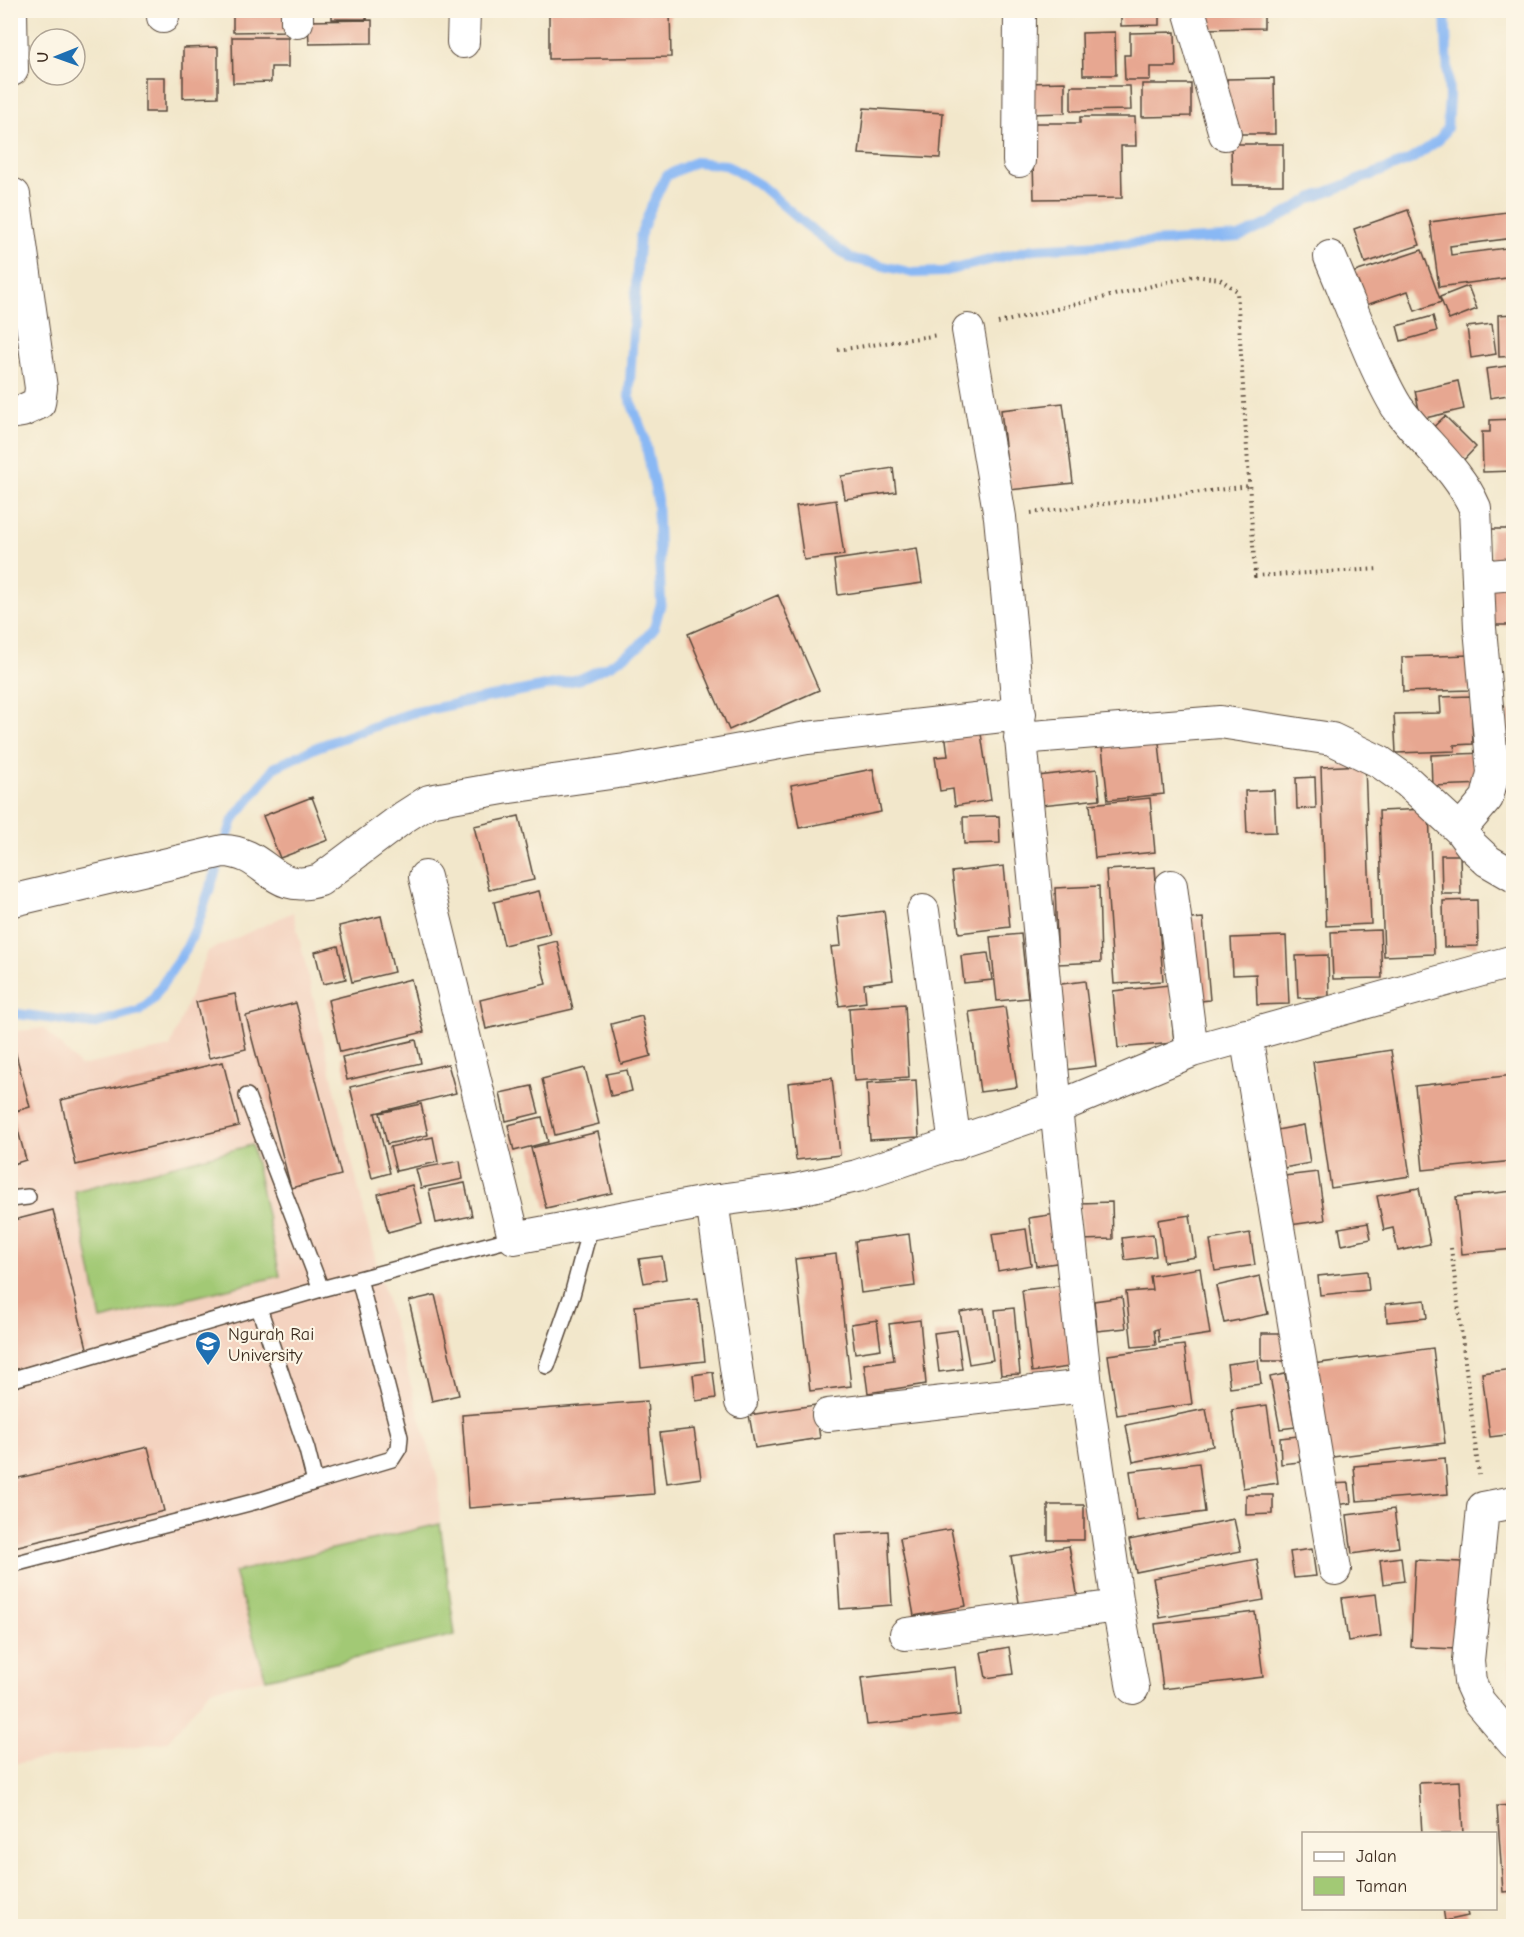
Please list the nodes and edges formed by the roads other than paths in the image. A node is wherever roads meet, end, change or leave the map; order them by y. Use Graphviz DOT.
graph roads {
  1 [pos="11,10"];
  2 [pos="464,10"];
  3 [pos="1020,10"];
  4 [pos="1189,10"];
  5 [pos="463,42"];
  6 [pos="12,70"];
  7 [pos="1225,135"];
  8 [pos="1019,161"];
  9 [pos="14,195"];
  10 [pos="1330,257"];
  11 [pos="968,330"];
  12 [pos="10,413"];
  13 [pos="1514,574"];
  14 [pos="1478,577"];
  15 [pos="1020,726"];
  16 [pos="1460,830"];
  17 [pos="1514,876"];
  18 [pos="425,877"];
  19 [pos="1172,886"];
  20 [pos="10,901"];
  21 [pos="923,911"];
  22 [pos="1514,961"];
  23 [pos="1246,1035"];
  24 [pos="1192,1051"];
  25 [pos="246,1096"];
  26 [pos="1056,1108"];
  27 [pos="954,1144"];
  28 [pos="28,1197"];
  29 [pos="10,1199"];
  30 [pos="712,1201"];
  31 [pos="591,1224"];
  32 [pos="514,1238"];
  33 [pos="359,1279"];
  34 [pos="321,1289"];
  35 [pos="259,1308"];
  36 [pos="547,1366"];
  37 [pos="10,1380"];
  38 [pos="1086,1386"];
  39 [pos="741,1402"];
  40 [pos="828,1415"];
  41 [pos="315,1482"];
  42 [pos="1514,1502"];
  43 [pos="10,1565"];
  44 [pos="1335,1569"];
  45 [pos="1118,1606"];
  46 [pos="906,1634"];
  47 [pos="1133,1688"];
  48 [pos="1514,1743"];
  1 -- 6 [label="street"];
  2 -- 5 [label="street"];
  3 -- 8 [label="street"];
  4 -- 7 [label="street"];
  9 -- 12 [label="street"];
  10 -- 14 [label="street"];
  11 -- 15 [label="street"];
  13 -- 14 [label="street"];
  14 -- 16 [label="street"];
  15 -- 16 [label="street"];
  15 -- 20 [label="street"];
  15 -- 26 [label="street"];
  16 -- 17 [label="street"];
  18 -- 32 [label="street"];
  19 -- 24 [label="street"];
  21 -- 27 [label="street"];
  22 -- 23 [label="street"];
  23 -- 24 [label="street"];
  23 -- 44 [label="street"];
  24 -- 26 [label="street"];
  25 -- 34 [label="lane"];
  26 -- 27 [label="street"];
  26 -- 38 [label="street"];
  27 -- 30 [label="street"];
  28 -- 29 [label="lane"];
  30 -- 31 [label="street"];
  30 -- 39 [label="street"];
  31 -- 32 [label="street"];
  31 -- 36 [label="lane"];
  32 -- 33 [label="lane"];
  33 -- 34 [label="lane"];
  33 -- 41 [label="lane"];
  34 -- 35 [label="lane"];
  35 -- 37 [label="lane"];
  35 -- 41 [label="lane"];
  38 -- 40 [label="street"];
  38 -- 45 [label="street"];
  41 -- 43 [label="lane"];
  42 -- 48 [label="street"];
  45 -- 46 [label="street"];
  45 -- 47 [label="street"];
}
